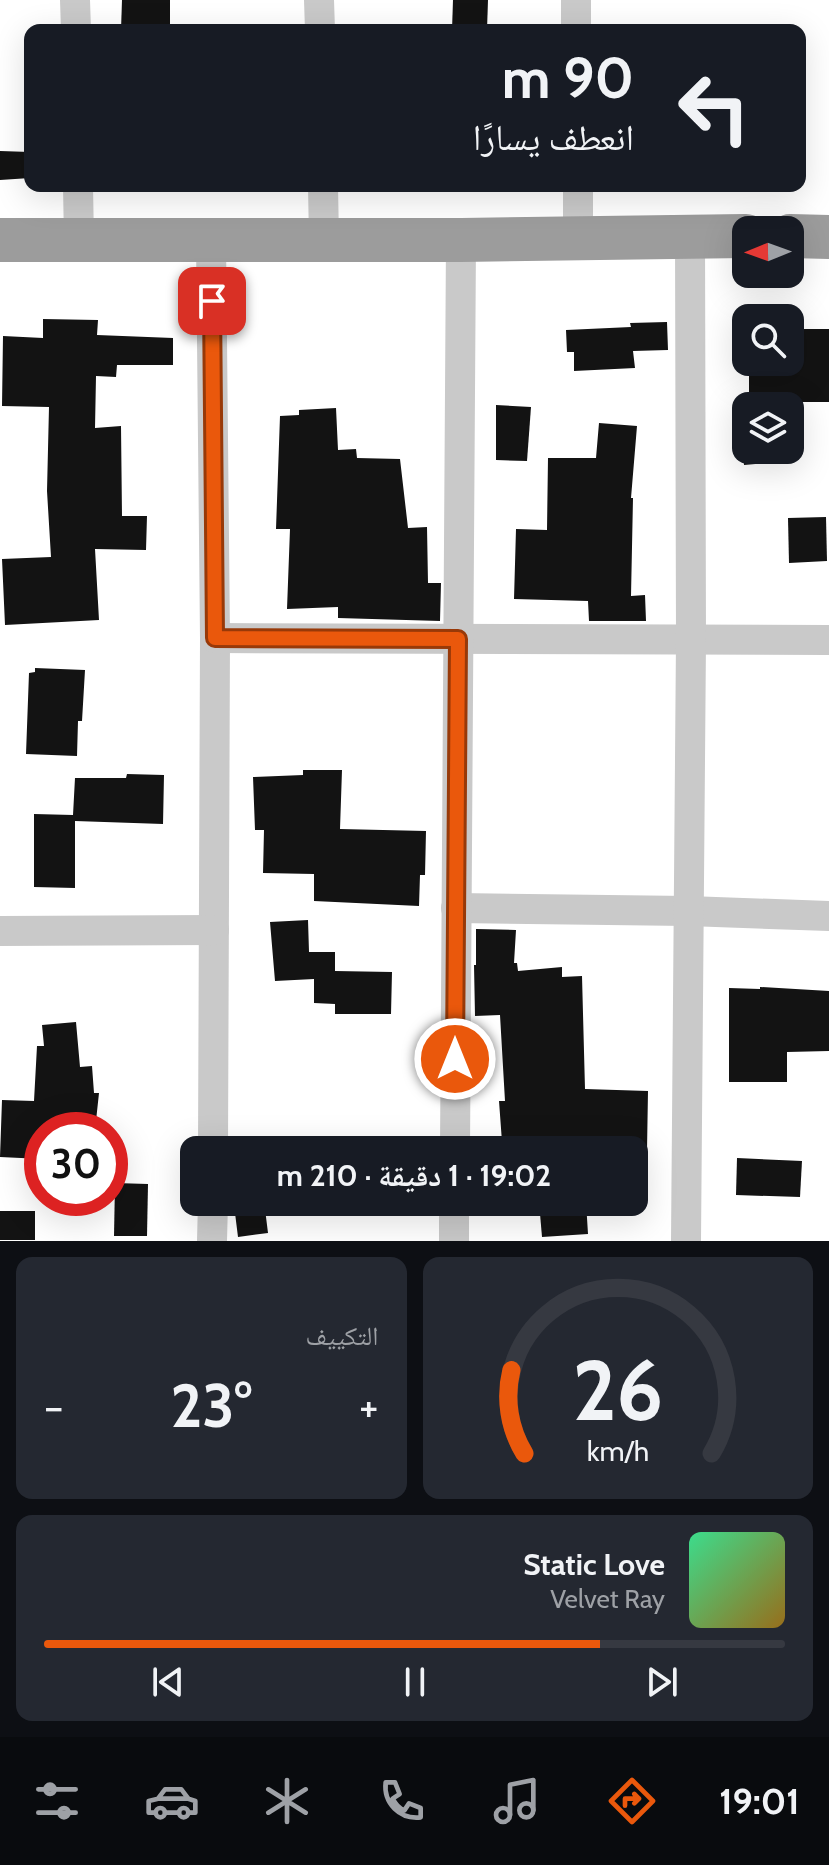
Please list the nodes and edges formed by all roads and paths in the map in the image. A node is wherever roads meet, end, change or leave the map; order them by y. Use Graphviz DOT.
graph roads {
  1 [pos="75,0"];
  2 [pos="319,0"];
  3 [pos="576,0"];
  4 [pos="76,24"];
  5 [pos="320,24"];
  6 [pos="576,24"];
  7 [pos="78,192"];
  8 [pos="323,192"];
  9 [pos="578,192"];
  10 [pos="690,235"];
  11 [pos="732,236"];
  12 [pos="804,236"];
  13 [pos="829,237"];
  14 [pos="578,238"];
  15 [pos="0,240"];
  16 [pos="211,240"];
  17 [pos="324,240"];
  18 [pos="461,240"];
  19 [pos="79,241"];
  20 [pos="215,638"];
  21 [pos="458,639"];
  22 [pos="691,640"];
  23 [pos="829,640"];
  24 [pos="456,908"];
  25 [pos="688,911"];
  26 [pos="829,916"];
  27 [pos="214,930"];
  28 [pos="0,931"];
  29 [pos="213,1136"];
  30 [pos="455,1136"];
  31 [pos="213,1216"];
  32 [pos="454,1216"];
  33 [pos="212,1241"];
  34 [pos="454,1241"];
  35 [pos="686,1241"];
  1 -- 4 [label="street"];
  2 -- 5 [label="street"];
  3 -- 6 [label="street"];
  7 -- 19 [label="street"];
  8 -- 17 [label="street"];
  9 -- 14 [label="street"];
  10 -- 11 [label="highway"];
  10 -- 14 [label="highway"];
  10 -- 22 [label="street"];
  12 -- 13 [label="highway"];
  14 -- 18 [label="highway"];
  15 -- 19 [label="highway"];
  16 -- 17 [label="highway"];
  16 -- 19 [label="highway"];
  16 -- 20 [label="street"];
  17 -- 18 [label="highway"];
  18 -- 21 [label="street"];
  20 -- 21 [label="street"];
  20 -- 27 [label="street"];
  21 -- 22 [label="street"];
  21 -- 24 [label="street"];
  22 -- 23 [label="street"];
  22 -- 25 [label="street"];
  24 -- 25 [label="street"];
  24 -- 30 [label="street"];
  25 -- 26 [label="street"];
  25 -- 35 [label="street"];
  27 -- 28 [label="street"];
  27 -- 29 [label="street"];
  31 -- 33 [label="street"];
  32 -- 34 [label="street"];
}
